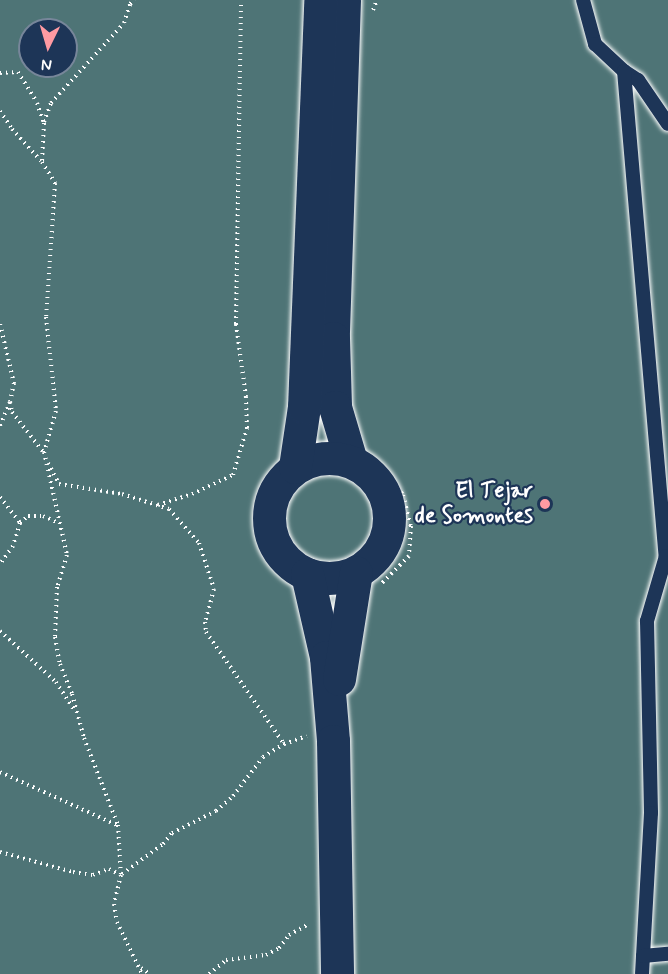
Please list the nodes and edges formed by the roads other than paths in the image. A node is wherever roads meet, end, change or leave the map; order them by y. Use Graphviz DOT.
graph roads {
  1 [pos="583,0"];
  2 [pos="339,4"];
  3 [pos="624,71"];
  4 [pos="668,124"];
  5 [pos="351,461"];
  6 [pos="295,467"];
  7 [pos="356,572"];
  8 [pos="307,574"];
  9 [pos="333,741"];
  10 [pos="668,954"];
  11 [pos="643,956"];
  12 [pos="337,974"];
  13 [pos="642,974"];
  1 -- 3 [label="lane"];
  2 -- 5 [label="street"];
  2 -- 6 [label="street"];
  3 -- 4 [label="lane"];
  3 -- 11 [label="lane"];
  5 -- 6 [label="street"];
  5 -- 7 [label="street"];
  6 -- 8 [label="street"];
  7 -- 8 [label="street"];
  7 -- 9 [label="street"];
  8 -- 9 [label="street"];
  9 -- 12 [label="street"];
  10 -- 11 [label="lane"];
  11 -- 13 [label="lane"];
}
